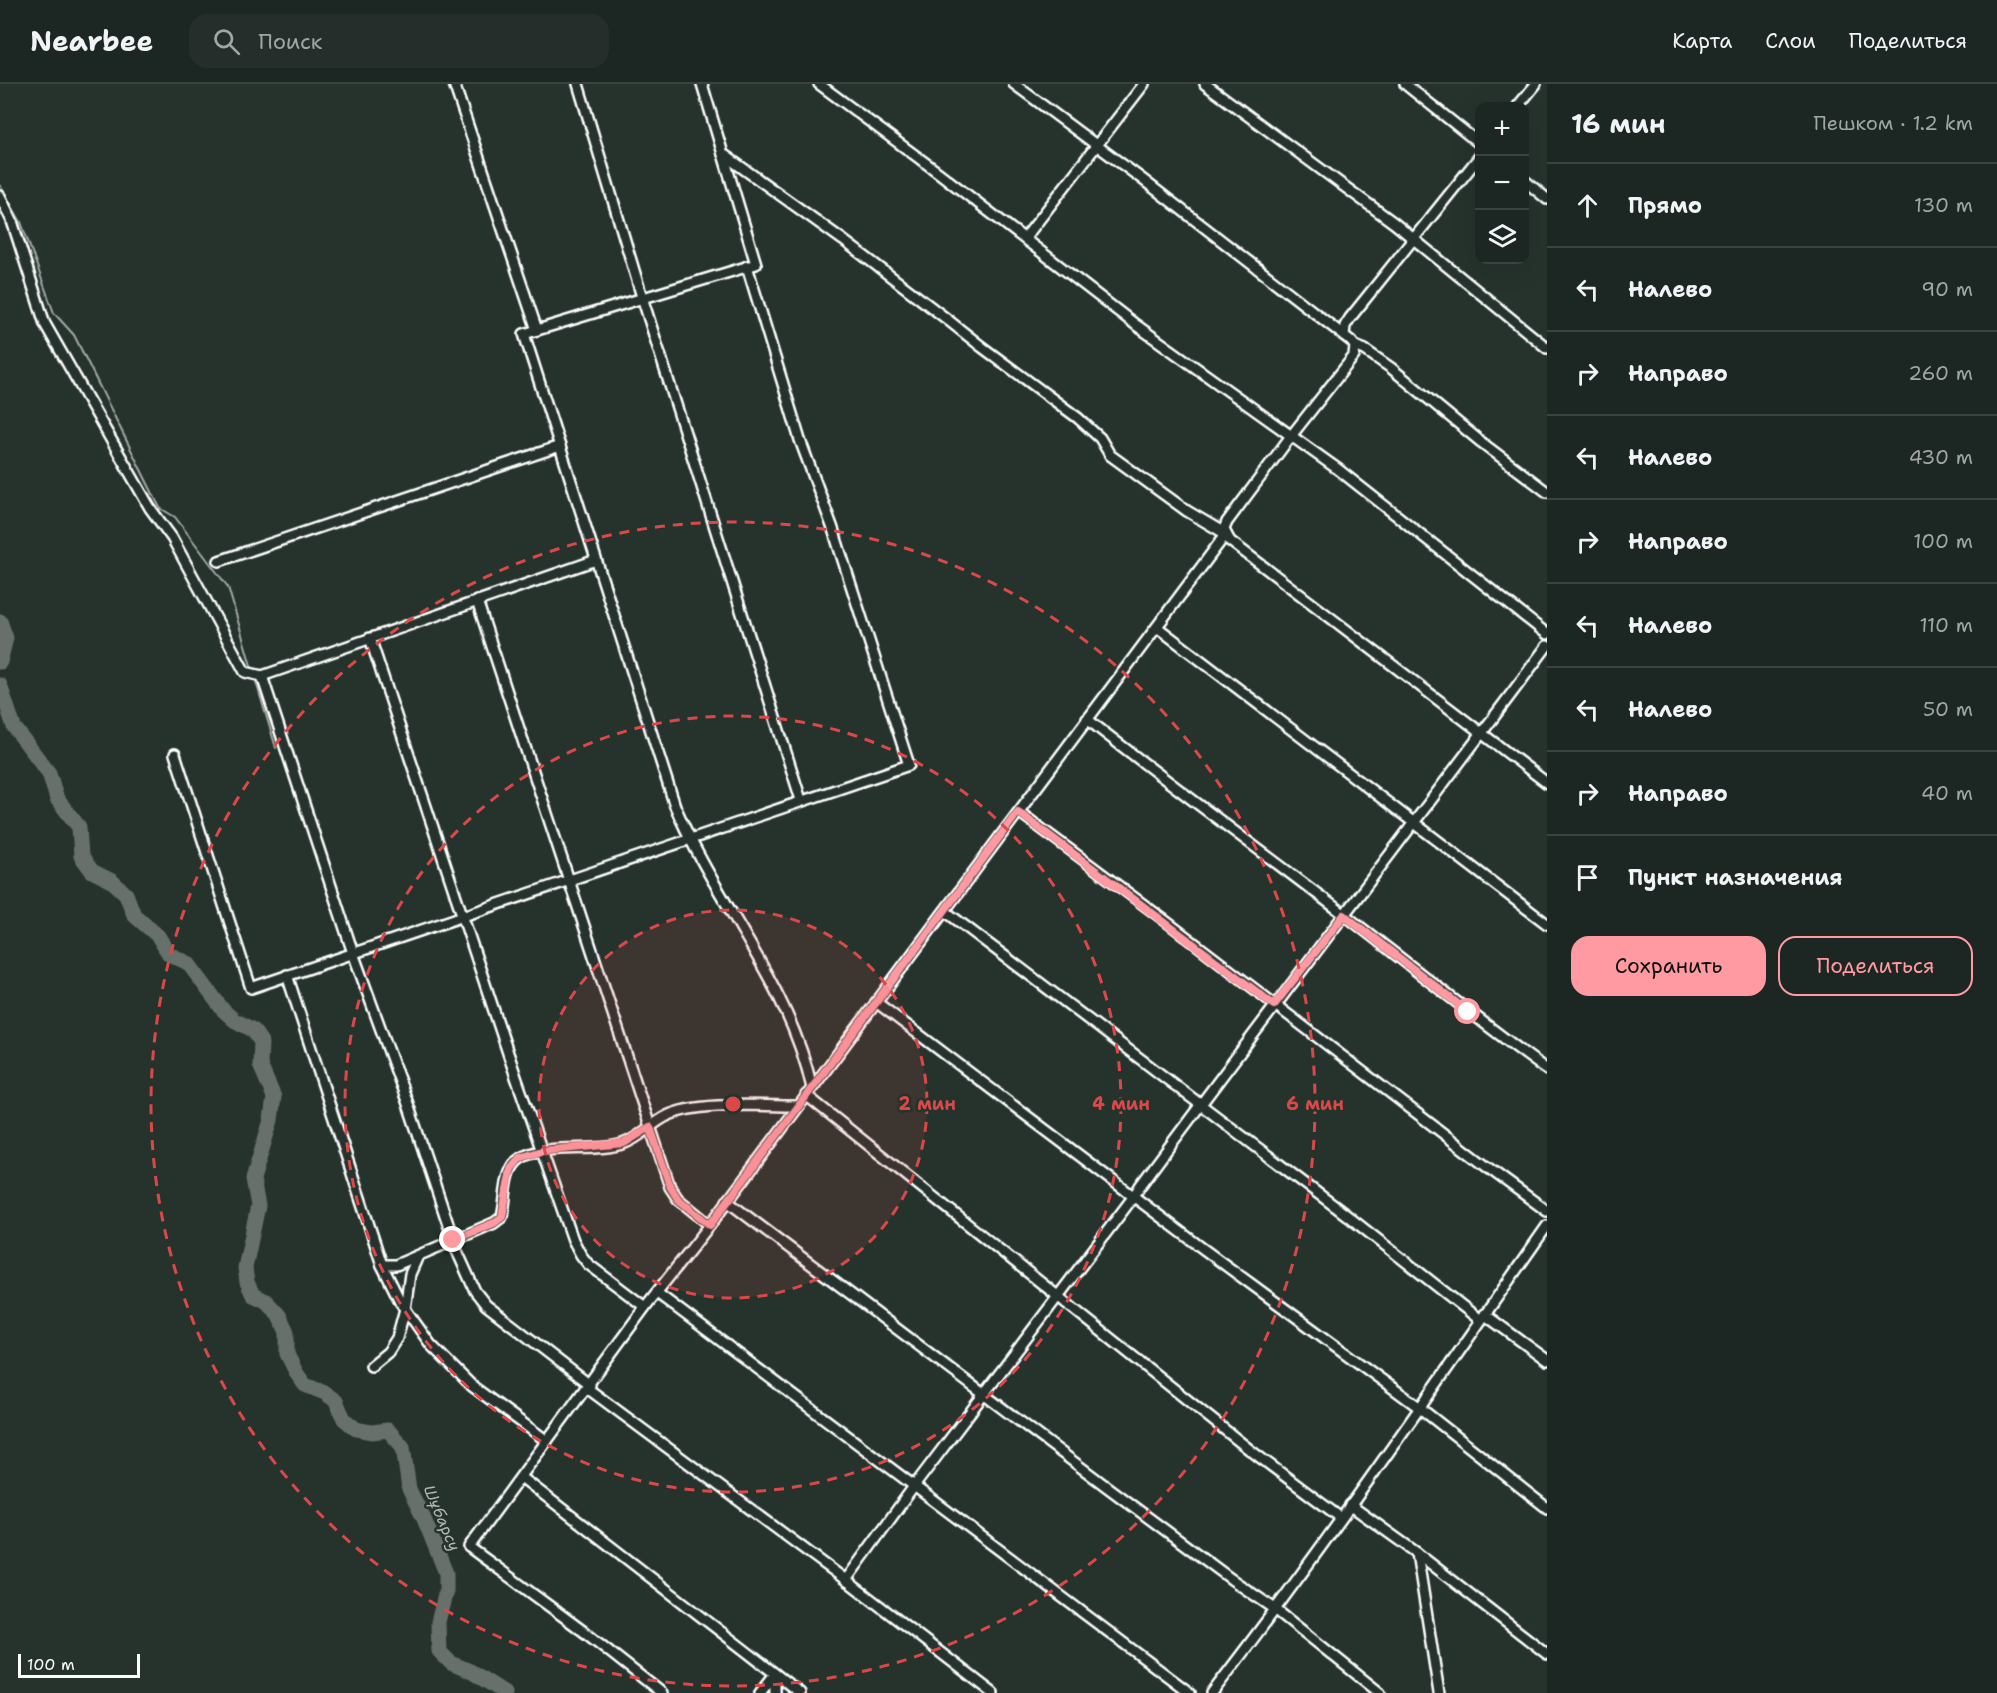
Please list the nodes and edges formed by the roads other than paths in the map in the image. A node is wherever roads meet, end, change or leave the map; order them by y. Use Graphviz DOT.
graph roads {
  1 [pos="453,84"];
  2 [pos="578,84"];
  3 [pos="702,84"];
  4 [pos="819,84"];
  5 [pos="1014,84"];
  6 [pos="1144,84"];
  7 [pos="1205,84"];
  8 [pos="1405,84"];
  9 [pos="1536,84"];
  10 [pos="1521,102"];
  11 [pos="1475,141"];
  12 [pos="1097,146"];
  13 [pos="723,154"];
  14 [pos="1475,161"];
  15 [pos="1529,184"];
  16 [pos="0,196"];
  17 [pos="1547,198"];
  18 [pos="1025,238"];
  19 [pos="1413,239"];
  20 [pos="747,266"];
  21 [pos="643,297"];
  22 [pos="537,330"];
  23 [pos="1344,335"];
  24 [pos="1355,346"];
  25 [pos="1547,348"];
  26 [pos="1291,436"];
  27 [pos="560,446"];
  28 [pos="1547,492"];
  29 [pos="1226,534"];
  30 [pos="596,560"];
  31 [pos="219,561"];
  32 [pos="477,601"];
  33 [pos="1157,627"];
  34 [pos="1547,634"];
  35 [pos="370,638"];
  36 [pos="1547,646"];
  37 [pos="262,676"];
  38 [pos="1087,719"];
  39 [pos="1482,734"];
  40 [pos="175,754"];
  41 [pos="1547,783"];
  42 [pos="801,800"];
  43 [pos="1018,812"];
  44 [pos="1414,824"];
  45 [pos="689,839"];
  46 [pos="570,880"];
  47 [pos="945,911"];
  48 [pos="1344,915"];
  49 [pos="462,916"];
  50 [pos="1547,924"];
  51 [pos="353,953"];
  52 [pos="287,975"];
  53 [pos="876,1002"];
  54 [pos="1274,1005"];
  55 [pos="1547,1070"];
  56 [pos="809,1092"];
  57 [pos="1200,1104"];
  58 [pos="798,1106"];
  59 [pos="650,1127"];
  60 [pos="542,1151"];
  61 [pos="1134,1196"];
  62 [pos="727,1201"];
  63 [pos="1547,1211"];
  64 [pos="710,1225"];
  65 [pos="1547,1226"];
  66 [pos="453,1240"];
  67 [pos="418,1256"];
  68 [pos="382,1265"];
  69 [pos="657,1293"];
  70 [pos="1058,1296"];
  71 [pos="645,1308"];
  72 [pos="405,1309"];
  73 [pos="1482,1317"];
  74 [pos="1547,1360"];
  75 [pos="371,1366"];
  76 [pos="588,1386"];
  77 [pos="984,1394"];
  78 [pos="1419,1408"];
  79 [pos="547,1441"];
  80 [pos="521,1477"];
  81 [pos="915,1485"];
  82 [pos="1350,1505"];
  83 [pos="1547,1508"];
  84 [pos="1341,1518"];
  85 [pos="1417,1553"];
  86 [pos="846,1580"];
  87 [pos="1275,1609"];
  88 [pos="1547,1654"];
  89 [pos="775,1674"];
  90 [pos="662,1693"];
  91 [pos="760,1693"];
  92 [pos="775,1693"];
  93 [pos="800,1693"];
  94 [pos="993,1693"];
  95 [pos="1190,1693"];
  96 [pos="1212,1693"];
  97 [pos="1380,1693"];
  98 [pos="1439,1693"];
  1 -- 22 [label="street"];
  2 -- 21 [label="street"];
  3 -- 13 [label="street"];
  4 -- 18 [label="street"];
  5 -- 12 [label="street"];
  6 -- 12 [label="street"];
  7 -- 19 [label="street"];
  8 -- 11 [label="street"];
  9 -- 10 [label="street"];
  12 -- 18 [label="street"];
  12 -- 23 [label="street"];
  13 -- 20 [label="street"];
  13 -- 29 [label="street"];
  14 -- 19 [label="street"];
  15 -- 17 [label="street"];
  16 -- 37 [label="street"];
  18 -- 26 [label="street"];
  19 -- 23 [label="street"];
  19 -- 25 [label="street"];
  20 -- 21 [label="street"];
  20 -- 42 [label="street"];
  21 -- 22 [label="street"];
  21 -- 42 [label="street"];
  22 -- 27 [label="street"];
  23 -- 24 [label="street"];
  24 -- 26 [label="street"];
  24 -- 28 [label="street"];
  26 -- 29 [label="street"];
  26 -- 34 [label="street"];
  27 -- 30 [label="street"];
  27 -- 31 [label="street"];
  29 -- 33 [label="street"];
  29 -- 39 [label="street"];
  30 -- 32 [label="street"];
  30 -- 45 [label="street"];
  32 -- 35 [label="street"];
  32 -- 46 [label="street"];
  33 -- 38 [label="street"];
  33 -- 44 [label="street"];
  35 -- 37 [label="street"];
  35 -- 49 [label="street"];
  36 -- 39 [label="street"];
  37 -- 51 [label="street"];
  38 -- 43 [label="street"];
  38 -- 48 [label="street"];
  39 -- 41 [label="street"];
  39 -- 44 [label="street"];
  40 -- 52 [label="street"];
  42 -- 45 [label="street"];
  43 -- 47 [label="street"];
  43 -- 54 [label="street"];
  44 -- 48 [label="street"];
  44 -- 50 [label="street"];
  45 -- 46 [label="street"];
  45 -- 56 [label="street"];
  46 -- 49 [label="street"];
  46 -- 59 [label="street"];
  47 -- 53 [label="street"];
  47 -- 57 [label="street"];
  48 -- 54 [label="street"];
  48 -- 55 [label="street"];
  49 -- 51 [label="street"];
  49 -- 60 [label="street"];
  51 -- 52 [label="street"];
  51 -- 66 [label="street"];
  52 -- 68 [label="street"];
  53 -- 56 [label="street"];
  53 -- 61 [label="street"];
  54 -- 57 [label="street"];
  54 -- 63 [label="street"];
  56 -- 58 [label="street"];
  56 -- 70 [label="street"];
  57 -- 61 [label="street"];
  57 -- 73 [label="street"];
  58 -- 59 [label="street"];
  58 -- 62 [label="street"];
  59 -- 60 [label="street"];
  59 -- 64 [label="street"];
  60 -- 66 [label="street"];
  60 -- 71 [label="street"];
  61 -- 70 [label="street"];
  61 -- 78 [label="street"];
  62 -- 64 [label="street"];
  62 -- 77 [label="street"];
  64 -- 69 [label="street"];
  65 -- 73 [label="street"];
  66 -- 67 [label="street"];
  66 -- 76 [label="street"];
  67 -- 68 [label="street"];
  67 -- 72 [label="street"];
  68 -- 72 [label="street"];
  69 -- 71 [label="street"];
  69 -- 81 [label="street"];
  70 -- 77 [label="street"];
  70 -- 84 [label="street"];
  71 -- 76 [label="street"];
  72 -- 75 [label="street"];
  72 -- 79 [label="street"];
  73 -- 74 [label="street"];
  73 -- 78 [label="street"];
  76 -- 79 [label="street"];
  76 -- 86 [label="street"];
  77 -- 81 [label="street"];
  77 -- 87 [label="street"];
  78 -- 82 [label="street"];
  78 -- 83 [label="street"];
  79 -- 80 [label="street"];
  80 -- 89 [label="street"];
  80 -- 90 [label="street"];
  81 -- 86 [label="street"];
  81 -- 95 [label="street"];
  82 -- 84 [label="street"];
  82 -- 85 [label="street"];
  84 -- 87 [label="street"];
  85 -- 88 [label="street"];
  85 -- 98 [label="street"];
  86 -- 94 [label="street"];
  87 -- 96 [label="street"];
  87 -- 97 [label="street"];
  89 -- 91 [label="street"];
  89 -- 92 [label="street"];
  89 -- 93 [label="street"];
}
